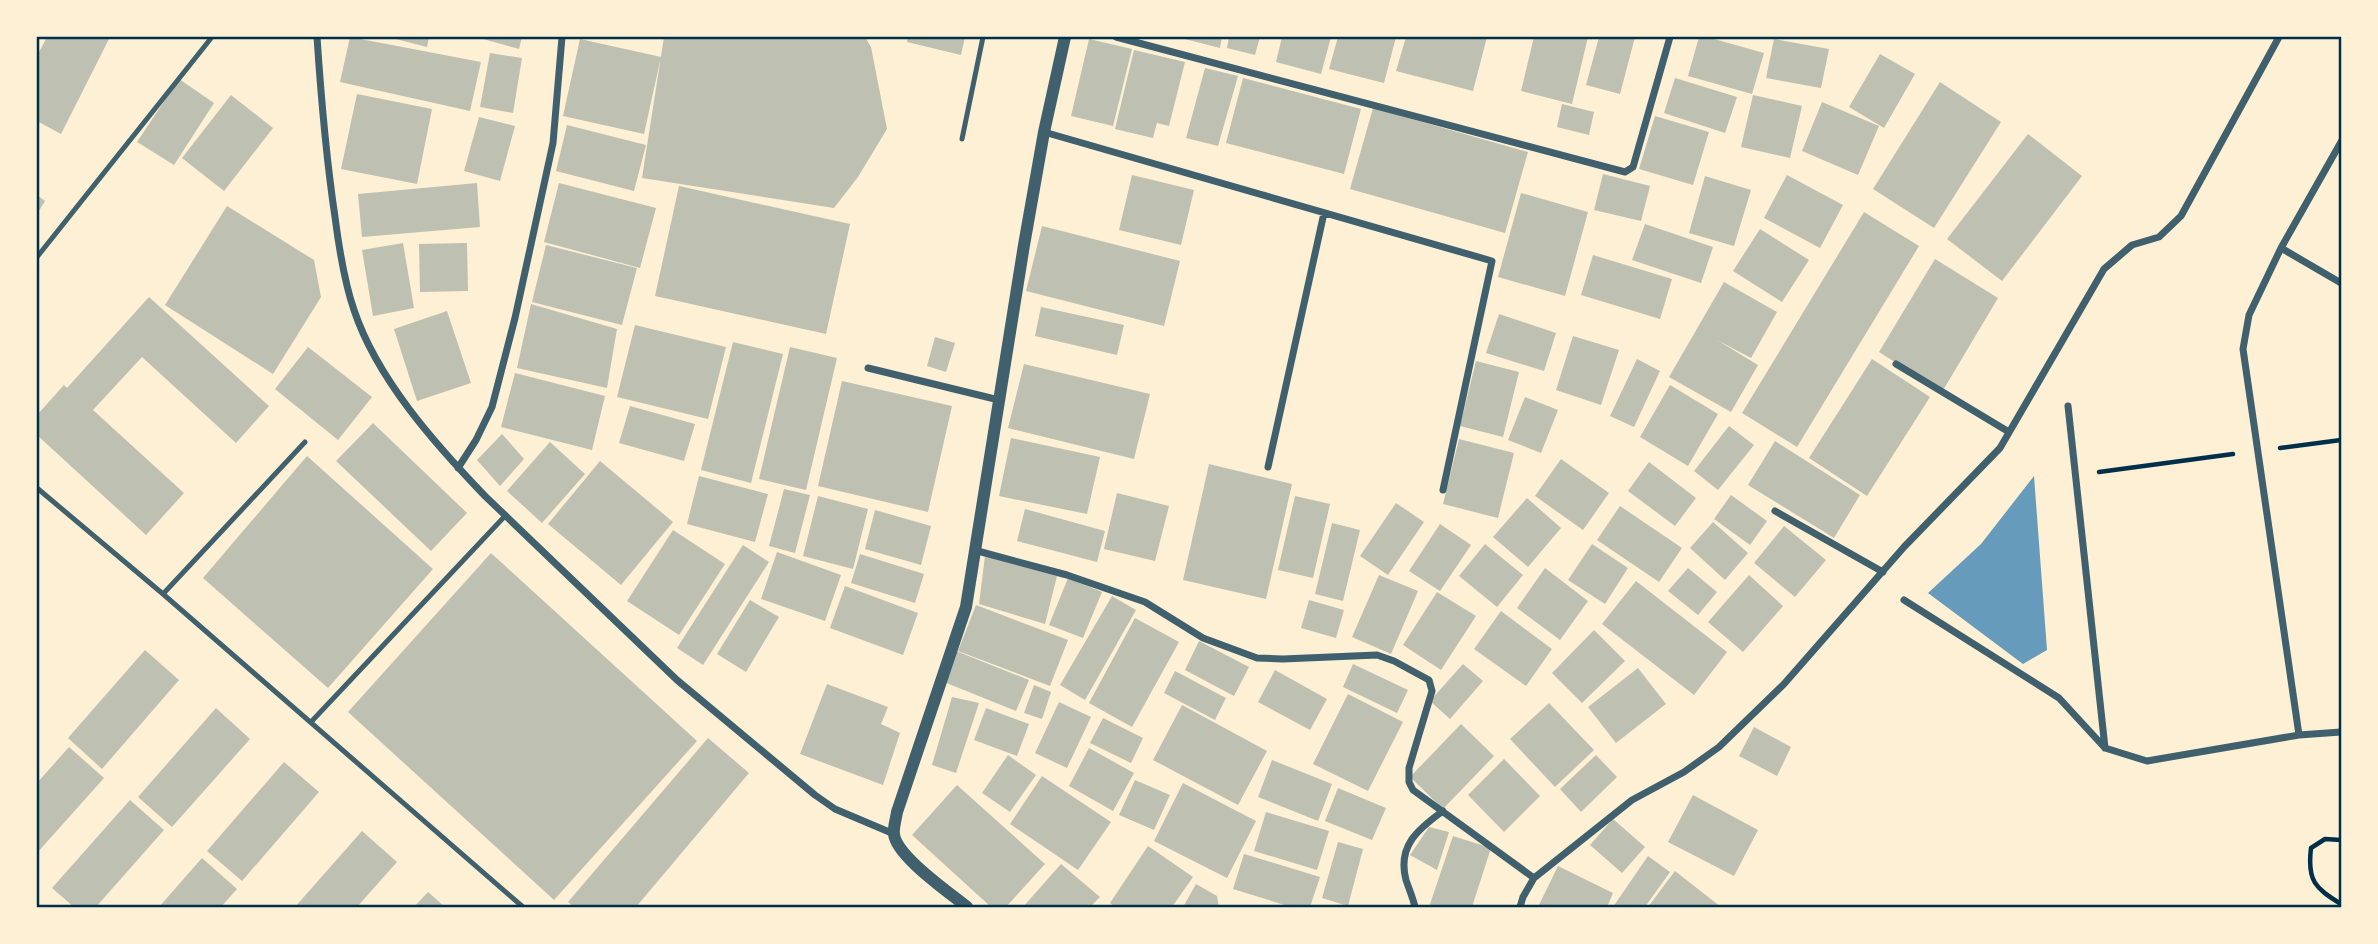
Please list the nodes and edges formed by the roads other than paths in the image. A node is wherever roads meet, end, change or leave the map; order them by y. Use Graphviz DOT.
graph roads {
  1 [pos="212,37"];
  2 [pos="317,37"];
  3 [pos="562,37"];
  4 [pos="983,37"];
  5 [pos="1065,37"];
  6 [pos="1116,37"];
  7 [pos="1670,37"];
  8 [pos="2279,37"];
  9 [pos="1044,132"];
  10 [pos="962,139"];
  11 [pos="2341,142"];
  12 [pos="1324,213"];
  13 [pos="2281,248"];
  14 [pos="37,257"];
  15 [pos="2341,283"];
  16 [pos="1896,364"];
  17 [pos="868,368"];
  18 [pos="999,400"];
  19 [pos="2068,406"];
  20 [pos="2009,432"];
  21 [pos="305,442"];
  22 [pos="1268,467"];
  23 [pos="458,468"];
  24 [pos="37,488"];
  25 [pos="1443,490"];
  26 [pos="1775,511"];
  27 [pos="505,516"];
  28 [pos="974,550"];
  29 [pos="1883,572"];
  30 [pos="163,594"];
  31 [pos="1905,600"];
  32 [pos="311,722"];
  33 [pos="2341,732"];
  34 [pos="2299,735"];
  35 [pos="2105,748"];
  36 [pos="1443,811"];
  37 [pos="894,834"];
  38 [pos="1534,878"];
  39 [pos="523,907"];
  40 [pos="967,907"];
  41 [pos="1415,907"];
  42 [pos="1520,907"];
  1 -- 14 [label="lane"];
  2 -- 23 [label="street"];
  3 -- 23 [label="street"];
  4 -- 10 [label="lane"];
  5 -- 9 [label="street"];
  6 -- 7 [label="street"];
  8 -- 20 [label="street"];
  9 -- 12 [label="street"];
  9 -- 18 [label="street"];
  11 -- 13 [label="street"];
  12 -- 22 [label="street"];
  12 -- 25 [label="street"];
  13 -- 15 [label="street"];
  13 -- 34 [label="street"];
  16 -- 20 [label="street"];
  17 -- 18 [label="street"];
  18 -- 28 [label="street"];
  19 -- 35 [label="street"];
  20 -- 29 [label="street"];
  21 -- 30 [label="lane"];
  23 -- 27 [label="street"];
  24 -- 30 [label="lane"];
  26 -- 29 [label="street"];
  27 -- 32 [label="lane"];
  27 -- 37 [label="street"];
  28 -- 36 [label="street"];
  28 -- 37 [label="street"];
  29 -- 38 [label="street"];
  30 -- 32 [label="lane"];
  31 -- 35 [label="street"];
  32 -- 39 [label="lane"];
  33 -- 34 [label="street"];
  34 -- 35 [label="street"];
  36 -- 38 [label="street"];
  36 -- 41 [label="street"];
  37 -- 40 [label="street"];
  38 -- 42 [label="street"];
}
